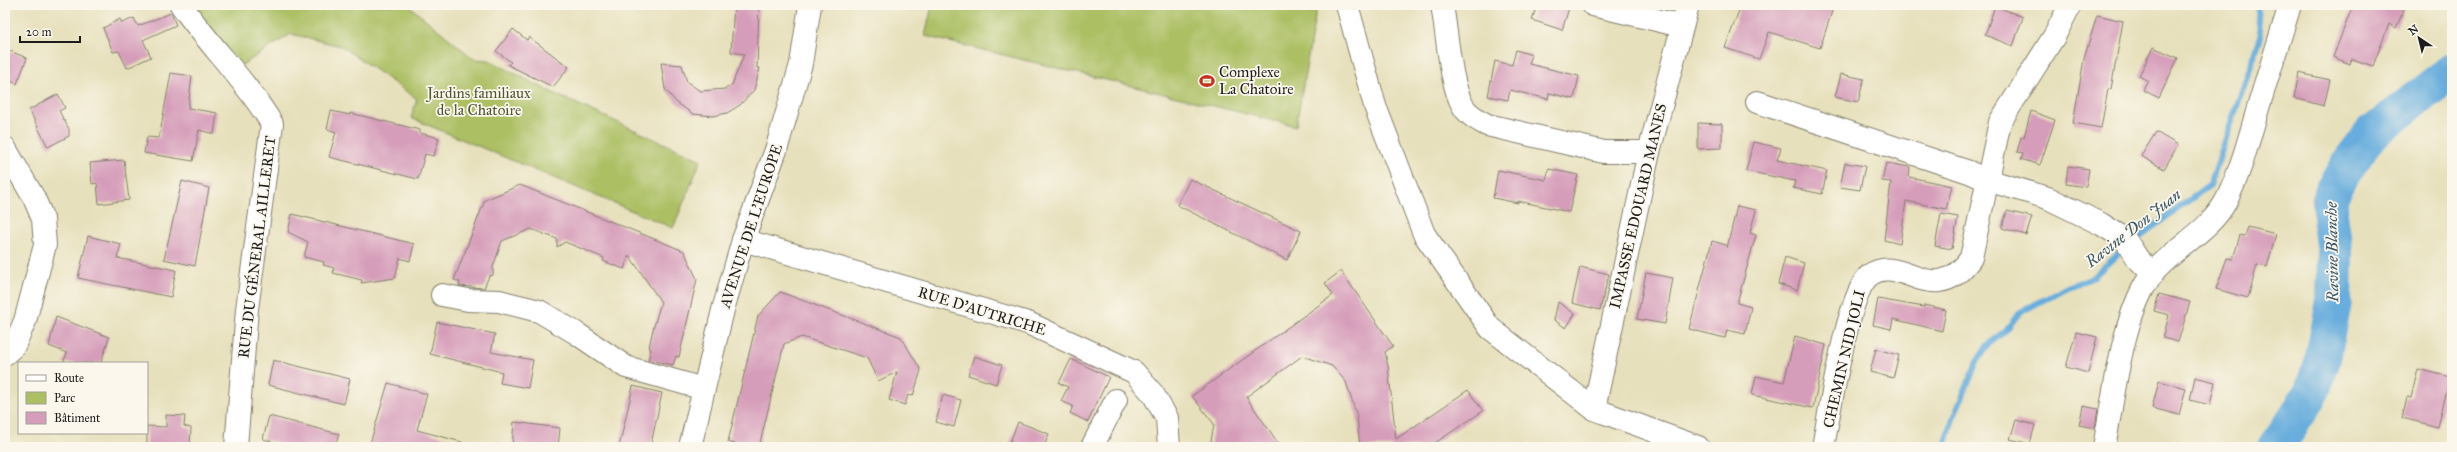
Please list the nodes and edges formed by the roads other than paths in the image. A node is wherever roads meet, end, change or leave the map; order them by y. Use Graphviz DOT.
graph roads {
  1 [pos="181,5"];
  2 [pos="810,5"];
  3 [pos="1346,5"];
  4 [pos="1442,5"];
  5 [pos="1594,5"];
  6 [pos="1688,5"];
  7 [pos="2070,5"];
  8 [pos="2290,5"];
  9 [pos="1682,26"];
  10 [pos="1757,102"];
  11 [pos="5,148"];
  12 [pos="1649,152"];
  13 [pos="1987,180"];
  14 [pos="744,240"];
  15 [pos="2145,267"];
  16 [pos="442,295"];
  17 [pos="5,354"];
  18 [pos="704,389"];
  19 [pos="1116,400"];
  20 [pos="1594,409"];
  21 [pos="236,447"];
  22 [pos="690,447"];
  23 [pos="1092,447"];
  24 [pos="1168,447"];
  25 [pos="1698,447"];
  26 [pos="1823,447"];
  27 [pos="2104,447"];
  1 -- 21 [label="street, RUE DU GÉNERAL AILLERET"];
  2 -- 14 [label="street, AVENUE DE L'EUROPE"];
  3 -- 20 [label="street"];
  4 -- 12 [label="street"];
  5 -- 9 [label="street"];
  6 -- 9 [label="street, IMPASSE EDOUARD MANES"];
  7 -- 13 [label="street, CHEMIN NID JOLI"];
  8 -- 15 [label="street"];
  9 -- 12 [label="street, IMPASSE EDOUARD MANES"];
  10 -- 13 [label="street"];
  11 -- 17 [label="street"];
  12 -- 20 [label="street, IMPASSE EDOUARD MANES"];
  13 -- 15 [label="street"];
  13 -- 26 [label="street, CHEMIN NID JOLI"];
  14 -- 18 [label="street, AVENUE DE L'EUROPE"];
  14 -- 24 [label="street, RUE D'AUTRICHE"];
  15 -- 27 [label="street"];
  16 -- 18 [label="street"];
  18 -- 22 [label="street, AVENUE DE L'EUROPE"];
  19 -- 23 [label="street"];
  20 -- 25 [label="street"];
}
